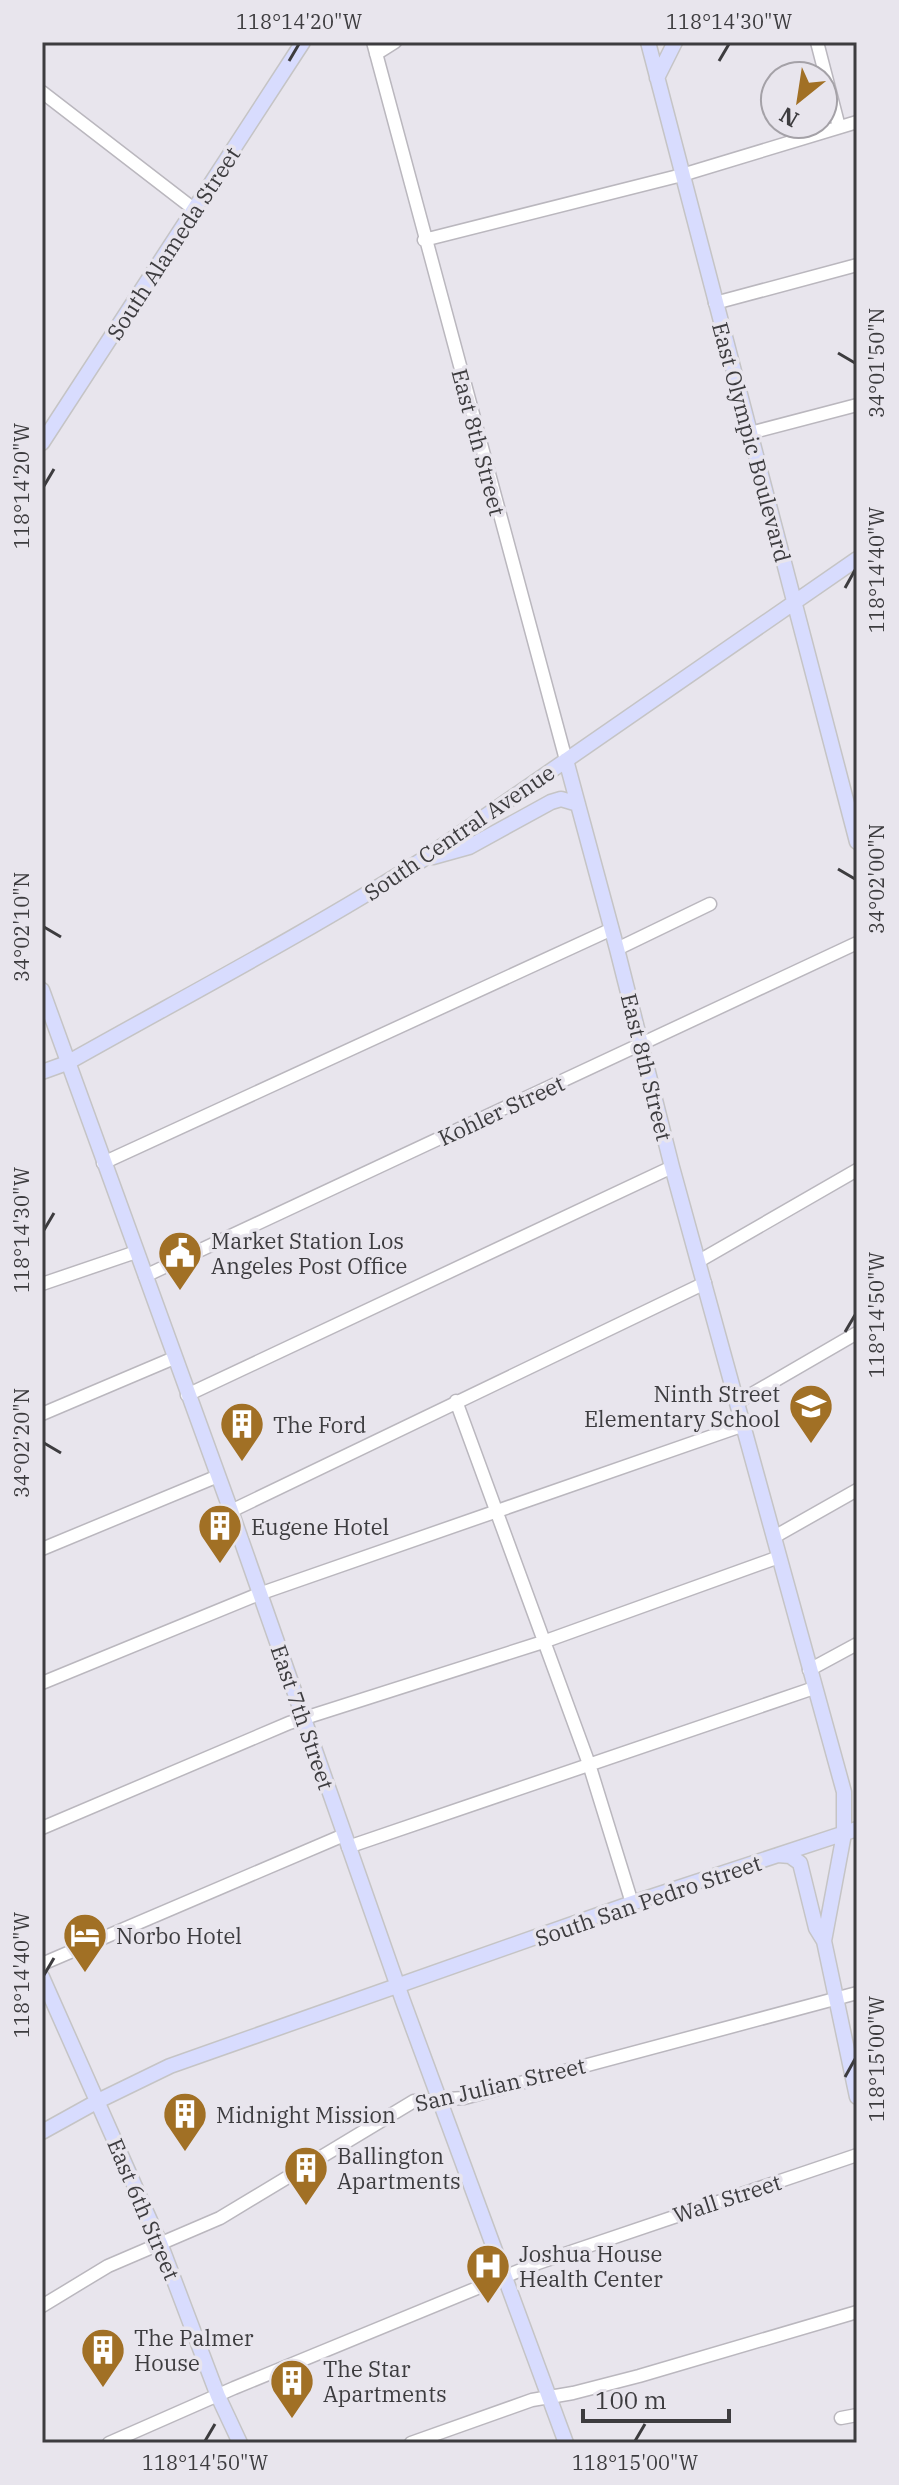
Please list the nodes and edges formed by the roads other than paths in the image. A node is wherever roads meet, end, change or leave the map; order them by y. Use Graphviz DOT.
graph roads {
  1 [pos="303,42"];
  2 [pos="395,42"];
  3 [pos="648,42"];
  4 [pos="675,42"];
  5 [pos="374,48"];
  6 [pos="657,78"];
  7 [pos="42,92"];
  8 [pos="857,122"];
  9 [pos="839,127"];
  10 [pos="796,140"];
  11 [pos="682,175"];
  12 [pos="195,210"];
  13 [pos="424,240"];
  14 [pos="857,265"];
  15 [pos="715,303"];
  16 [pos="857,405"];
  17 [pos="750,433"];
  18 [pos="42,443"];
  19 [pos="857,559"];
  20 [pos="794,601"];
  21 [pos="566,760"];
  22 [pos="578,804"];
  23 [pos="857,842"];
  24 [pos="422,860"];
  25 [pos="710,904"];
  26 [pos="612,929"];
  27 [pos="857,943"];
  28 [pos="617,949"];
  29 [pos="42,990"];
  30 [pos="640,1044"];
  31 [pos="67,1063"];
  32 [pos="42,1072"];
  33 [pos="103,1163"];
  34 [pos="672,1167"];
  35 [pos="857,1170"];
  36 [pos="136,1252"];
  37 [pos="699,1261"];
  38 [pos="145,1276"];
  39 [pos="705,1283"];
  40 [pos="42,1284"];
  41 [pos="857,1333"];
  42 [pos="174,1358"];
  43 [pos="187,1395"];
  44 [pos="456,1401"];
  45 [pos="738,1402"];
  46 [pos="42,1414"];
  47 [pos="744,1425"];
  48 [pos="218,1476"];
  49 [pos="857,1490"];
  50 [pos="231,1511"];
  51 [pos="496,1512"];
  52 [pos="774,1537"];
  53 [pos="42,1549"];
  54 [pos="779,1557"];
  55 [pos="259,1594"];
  56 [pos="543,1642"];
  57 [pos="857,1644"];
  58 [pos="809,1670"];
  59 [pos="42,1683"];
  60 [pos="814,1688"];
  61 [pos="304,1718"];
  62 [pos="589,1764"];
  63 [pos="42,1828"];
  64 [pos="851,1831"];
  65 [pos="346,1841"];
  66 [pos="778,1855"];
  67 [pos="632,1903"];
  68 [pos="824,1941"];
  69 [pos="42,1964"];
  70 [pos="42,1977"];
  71 [pos="399,1986"];
  72 [pos="857,1993"];
  73 [pos="837,2000"];
  74 [pos="857,2097"];
  75 [pos="441,2098"];
  76 [pos="98,2101"];
  77 [pos="42,2132"];
  78 [pos="857,2155"];
  79 [pos="160,2243"];
  80 [pos="507,2277"];
  81 [pos="42,2306"];
  82 [pos="857,2312"];
  83 [pos="218,2396"];
  84 [pos="550,2396"];
  85 [pos="857,2415"];
  86 [pos="841,2418"];
  87 [pos="109,2443"];
  88 [pos="240,2443"];
  89 [pos="411,2443"];
  90 [pos="566,2443"];
  1 -- 12 [label="main road, South Alameda Street"];
  2 -- 5 [label="street"];
  3 -- 6 [label="main road, East Olympic Boulevard"];
  4 -- 6 [label="main road"];
  5 -- 13 [label="street, East 8th Street"];
  6 -- 11 [label="main road, East Olympic Boulevard"];
  7 -- 12 [label="street"];
  8 -- 9 [label="street"];
  10 -- 11 [label="street"];
  11 -- 13 [label="street"];
  11 -- 15 [label="main road, East Olympic Boulevard"];
  12 -- 18 [label="main road, South Alameda Street"];
  13 -- 21 [label="street, East 8th Street"];
  14 -- 15 [label="street"];
  15 -- 17 [label="main road, East Olympic Boulevard"];
  16 -- 17 [label="street"];
  17 -- 20 [label="main road, East Olympic Boulevard"];
  19 -- 20 [label="main road, South Central Avenue"];
  20 -- 21 [label="main road, South Central Avenue"];
  20 -- 23 [label="main road, East Olympic Boulevard"];
  21 -- 22 [label="main road, East 8th Street"];
  21 -- 24 [label="main road, South Central Avenue"];
  22 -- 24 [label="main road"];
  22 -- 26 [label="main road, East 8th Street"];
  24 -- 31 [label="main road, South Central Avenue"];
  25 -- 28 [label="street"];
  26 -- 28 [label="main road, East 8th Street"];
  26 -- 33 [label="street"];
  27 -- 30 [label="street, Kohler Street"];
  28 -- 30 [label="main road, East 8th Street"];
  29 -- 31 [label="main road, East 7th Street"];
  30 -- 34 [label="main road, East 8th Street"];
  30 -- 38 [label="street, Kohler Street"];
  31 -- 32 [label="main road, South Central Avenue"];
  31 -- 33 [label="main road, East 7th Street"];
  33 -- 36 [label="main road, East 7th Street"];
  34 -- 37 [label="main road, East 8th Street"];
  34 -- 43 [label="street"];
  35 -- 37 [label="street"];
  36 -- 38 [label="main road, East 7th Street"];
  36 -- 40 [label="street"];
  37 -- 39 [label="main road, East 8th Street"];
  38 -- 42 [label="main road, East 7th Street"];
  39 -- 44 [label="street"];
  39 -- 45 [label="main road, East 8th Street"];
  41 -- 45 [label="street"];
  42 -- 43 [label="main road, East 7th Street"];
  42 -- 46 [label="street"];
  43 -- 48 [label="main road, East 7th Street"];
  44 -- 50 [label="street"];
  44 -- 51 [label="street"];
  45 -- 47 [label="main road, East 8th Street"];
  47 -- 51 [label="street"];
  47 -- 52 [label="main road, East 8th Street"];
  48 -- 50 [label="main road, East 7th Street"];
  48 -- 53 [label="street"];
  49 -- 52 [label="street"];
  50 -- 55 [label="main road, East 7th Street"];
  51 -- 55 [label="street"];
  51 -- 56 [label="street"];
  52 -- 54 [label="main road, East 8th Street"];
  54 -- 56 [label="street"];
  54 -- 58 [label="main road, East 8th Street"];
  55 -- 59 [label="street"];
  55 -- 61 [label="main road, East 7th Street"];
  56 -- 61 [label="street"];
  56 -- 62 [label="street"];
  57 -- 58 [label="street"];
  58 -- 60 [label="main road, East 8th Street"];
  60 -- 62 [label="street"];
  60 -- 64 [label="main road, East 8th Street"];
  61 -- 63 [label="street"];
  61 -- 65 [label="main road, East 7th Street"];
  62 -- 65 [label="street"];
  62 -- 67 [label="street"];
  64 -- 66 [label="main road, South San Pedro Street"];
  64 -- 68 [label="main road, East 8th Street"];
  65 -- 69 [label="street"];
  65 -- 71 [label="main road, East 7th Street"];
  66 -- 67 [label="main road, South San Pedro Street"];
  66 -- 68 [label="main road"];
  67 -- 71 [label="main road, South San Pedro Street"];
  68 -- 73 [label="main road, East 8th Street"];
  70 -- 76 [label="main road, East 6th Street"];
  71 -- 75 [label="main road, East 7th Street"];
  71 -- 76 [label="main road"];
  72 -- 73 [label="street, San Julian Street"];
  73 -- 74 [label="main road, East 8th Street"];
  73 -- 75 [label="street, San Julian Street"];
  75 -- 79 [label="street, San Julian Street"];
  75 -- 80 [label="main road, East 7th Street"];
  76 -- 77 [label="main road"];
  76 -- 79 [label="main road, East 6th Street"];
  78 -- 80 [label="street, Wall Street"];
  79 -- 81 [label="street, San Julian Street"];
  79 -- 83 [label="main road, East 6th Street"];
  80 -- 83 [label="street, Wall Street"];
  80 -- 84 [label="main road, East 7th Street"];
  82 -- 84 [label="street"];
  83 -- 87 [label="street, Wall Street"];
  83 -- 88 [label="main road, East 6th Street"];
  84 -- 89 [label="street"];
  84 -- 90 [label="main road, East 7th Street"];
  85 -- 86 [label="street"];
}
